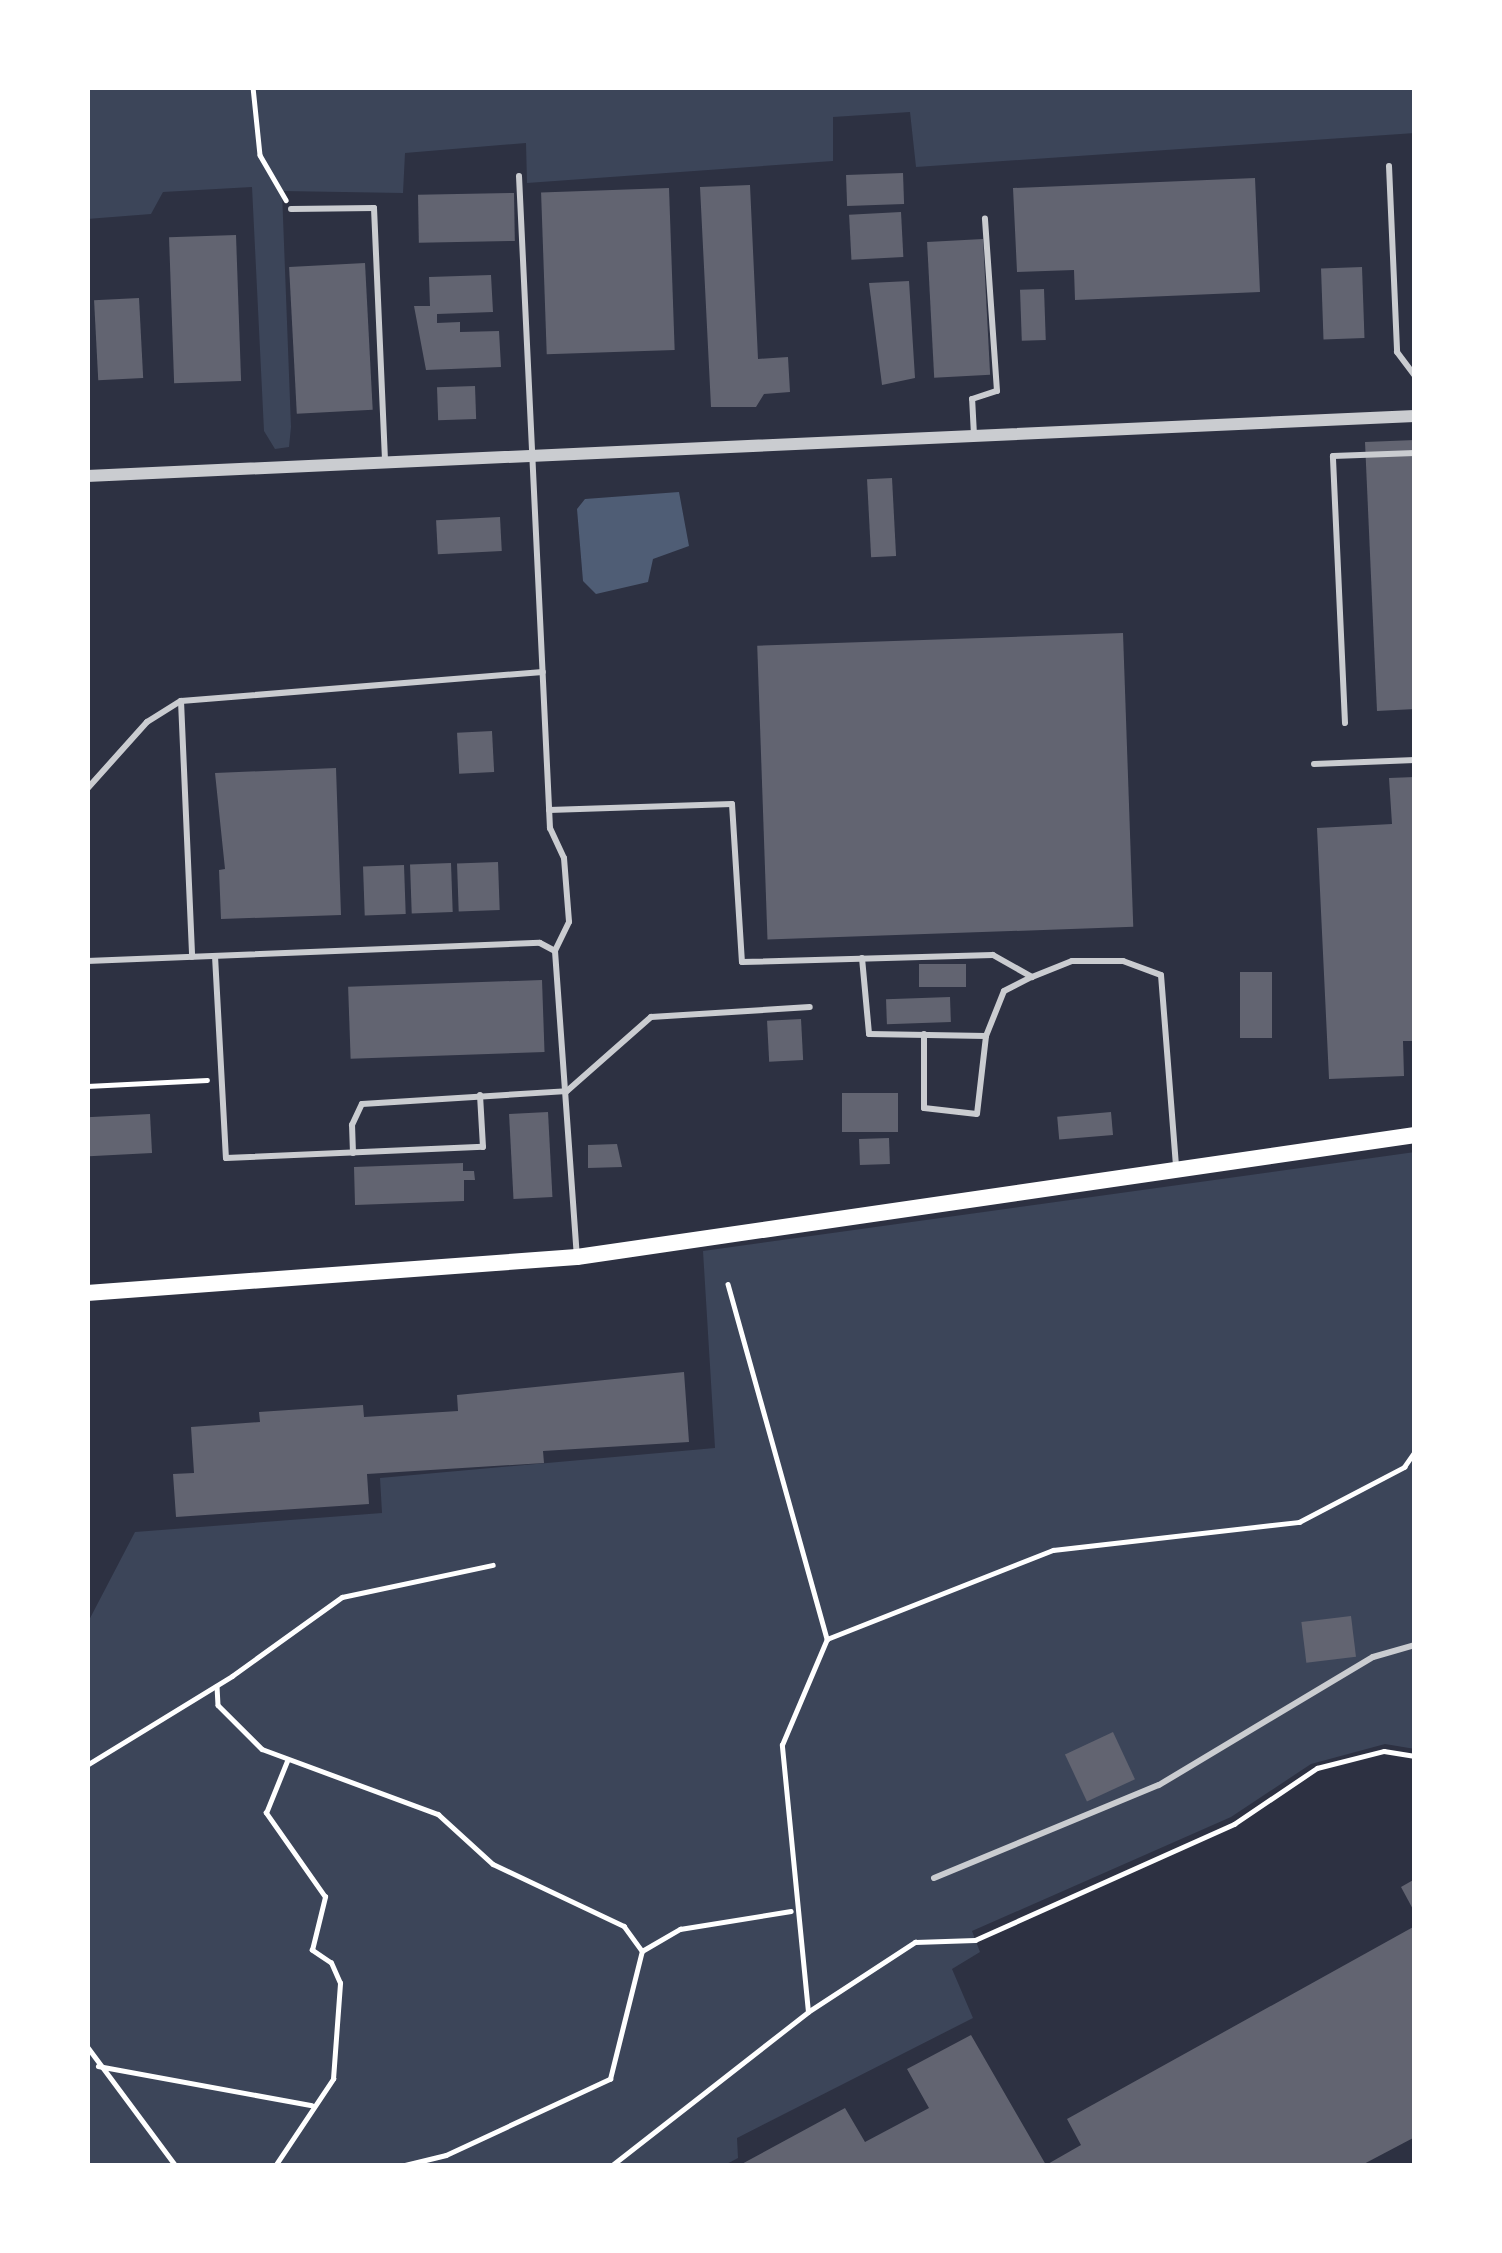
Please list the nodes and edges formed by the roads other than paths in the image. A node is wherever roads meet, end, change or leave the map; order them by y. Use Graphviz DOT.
graph roads {
  1 [pos="1389,166"];
  2 [pos="519,176"];
  3 [pos="292,209"];
  4 [pos="985,218"];
  5 [pos="1415,376"];
  6 [pos="1415,416"];
  7 [pos="974,435"];
  8 [pos="1415,453"];
  9 [pos="532,454"];
  10 [pos="385,461"];
  11 [pos="87,476"];
  12 [pos="543,672"];
  13 [pos="181,701"];
  14 [pos="1346,722"];
  15 [pos="1415,760"];
  16 [pos="1315,764"];
  17 [pos="87,789"];
  18 [pos="549,810"];
  19 [pos="556,951"];
  20 [pos="215,956"];
  21 [pos="191,957"];
  22 [pos="862,958"];
  23 [pos="87,961"];
  24 [pos="1032,977"];
  25 [pos="810,1007"];
  26 [pos="924,1034"];
  27 [pos="986,1036"];
  28 [pos="568,1091"];
  29 [pos="480,1095"];
  30 [pos="1415,1135"];
  31 [pos="353,1153"];
  32 [pos="1178,1170"];
  33 [pos="577,1257"];
  34 [pos="87,1293"];
  35 [pos="1415,1645"];
  36 [pos="934,1877"];
  1 -- 5 [label="lane"];
  2 -- 9 [label="lane"];
  3 -- 10 [label="lane"];
  4 -- 7 [label="lane"];
  6 -- 7 [label="street"];
  7 -- 9 [label="street"];
  8 -- 14 [label="lane"];
  9 -- 10 [label="street"];
  9 -- 12 [label="lane"];
  10 -- 11 [label="street"];
  12 -- 13 [label="lane"];
  12 -- 18 [label="lane"];
  13 -- 17 [label="lane"];
  13 -- 21 [label="lane"];
  15 -- 16 [label="lane"];
  18 -- 19 [label="lane"];
  18 -- 22 [label="lane"];
  19 -- 20 [label="lane"];
  19 -- 28 [label="lane"];
  20 -- 21 [label="lane"];
  20 -- 31 [label="lane"];
  21 -- 23 [label="lane"];
  22 -- 24 [label="lane"];
  22 -- 26 [label="lane"];
  24 -- 27 [label="lane"];
  24 -- 32 [label="lane"];
  25 -- 28 [label="lane"];
  26 -- 27 [label="lane"];
  26 -- 27 [label="lane"];
  28 -- 29 [label="lane"];
  28 -- 33 [label="lane"];
  29 -- 31 [label="lane"];
  29 -- 31 [label="lane"];
  30 -- 32 [label="main road"];
  32 -- 33 [label="main road"];
  33 -- 34 [label="main road"];
  35 -- 36 [label="lane"];
}
